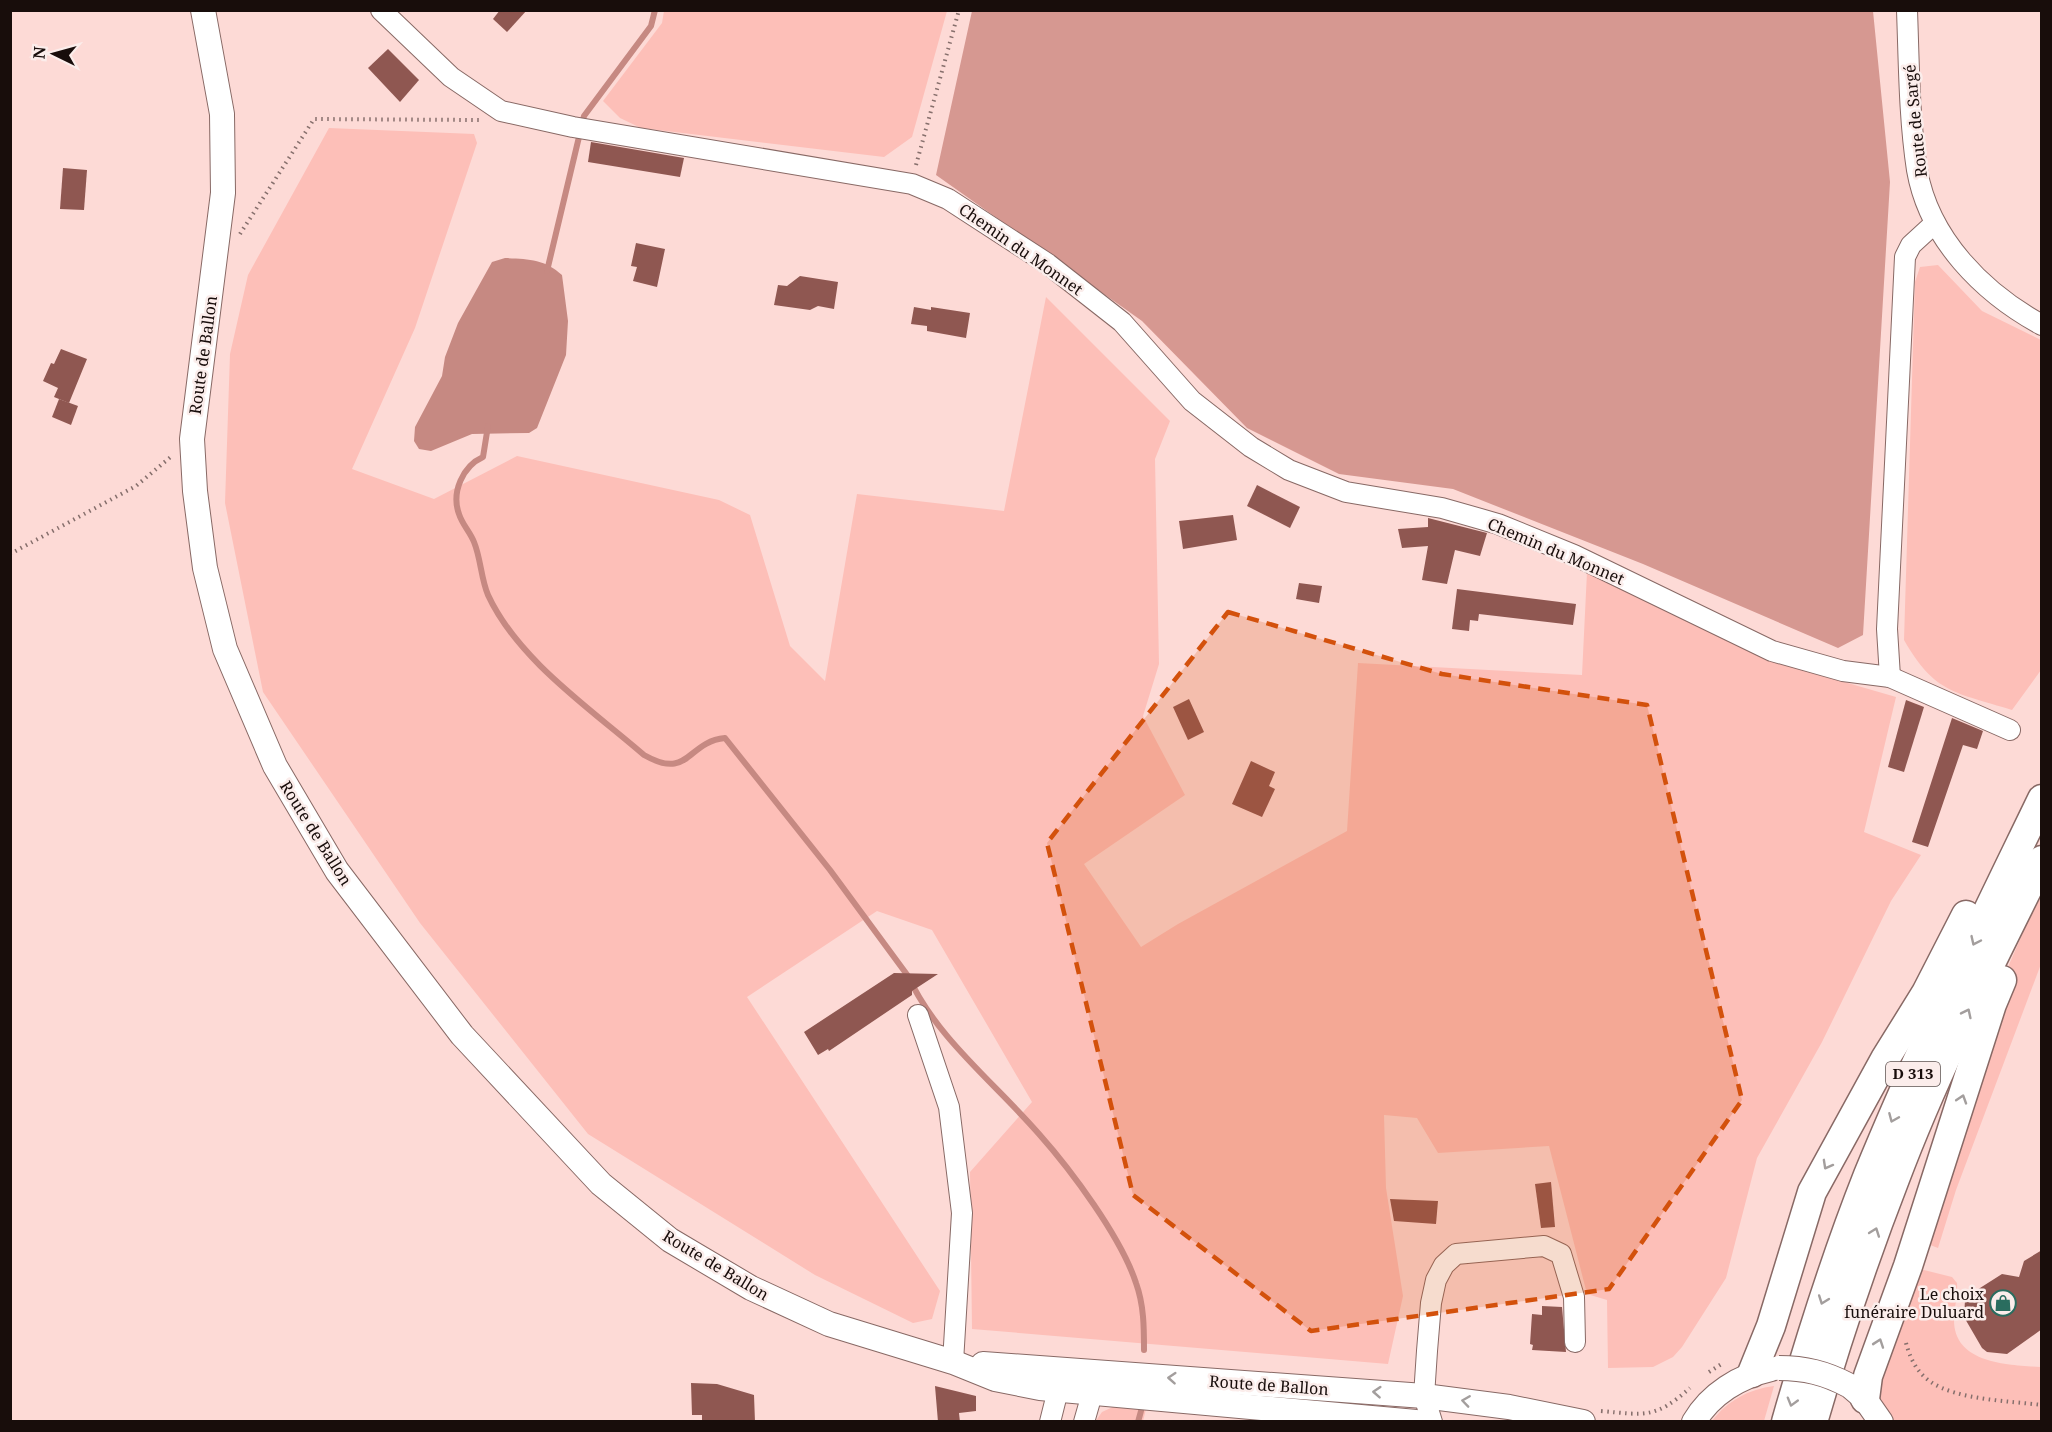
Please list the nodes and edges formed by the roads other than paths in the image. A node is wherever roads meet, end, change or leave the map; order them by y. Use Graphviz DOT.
graph roads {
  1 [pos="203,10"];
  2 [pos="381,10"];
  3 [pos="1907,10"];
  4 [pos="1935,223"];
  5 [pos="2042,325"];
  6 [pos="1890,677"];
  7 [pos="2010,730"];
  8 [pos="2038,806"];
  9 [pos="2036,871"];
  10 [pos="918,1015"];
  11 [pos="1575,1342"];
  12 [pos="953,1362"];
  13 [pos="1766,1370"];
  14 [pos="1080,1371"];
  15 [pos="1058,1390"];
  16 [pos="1092,1394"];
  17 [pos="1424,1396"];
  18 [pos="1865,1402"];
  19 [pos="1247,1404"];
  20 [pos="1698,1414"];
  21 [pos="1588,1416"];
  22 [pos="1050,1422"];
  23 [pos="1084,1422"];
  24 [pos="1416,1422"];
  25 [pos="1432,1422"];
  26 [pos="1674,1422"];
  27 [pos="1786,1422"];
  28 [pos="1814,1422"];
  1 -- 12 [label="main road, Route de Ballon"];
  2 -- 6 [label="street, Chemin du Monnet"];
  3 -- 4 [label="street, Route de Sargé"];
  4 -- 5 [label="street, Route de Sargé"];
  4 -- 6 [label="street"];
  6 -- 7 [label="street, Chemin du Monnet"];
  8 -- 13 [label="highway, one-way"];
  8 -- 27 [label="highway, D 313, one-way"];
  18 -- 9 [label="highway, one-way"];
  28 -- 9 [label="highway, D 313, one-way"];
  10 -- 12 [label="street"];
  11 -- 17 [label="street"];
  12 -- 14 [label="main road, Route de Ballon"];
  12 -- 15 [label="main road, Route de Ballon"];
  13 -- 18 [label="main road, bridge"];
  13 -- 20 [label="main road"];
  14 -- 15 [label="street"];
  14 -- 16 [label="street"];
  19 -- 14 [label="main road, Route de Ballon, one-way"];
  15 -- 16 [label="main road, Route de Ballon"];
  15 -- 22 [label="street"];
  16 -- 19 [label="main road, Route de Ballon"];
  16 -- 23 [label="street"];
  17 -- 19 [label="main road, Route de Ballon, one-way"];
  21 -- 17 [label="main road, Route de Ballon, one-way"];
  17 -- 25 [label="street"];
  19 -- 24 [label="main road, Route de Ballon"];
  20 -- 26 [label="main road"];
}
